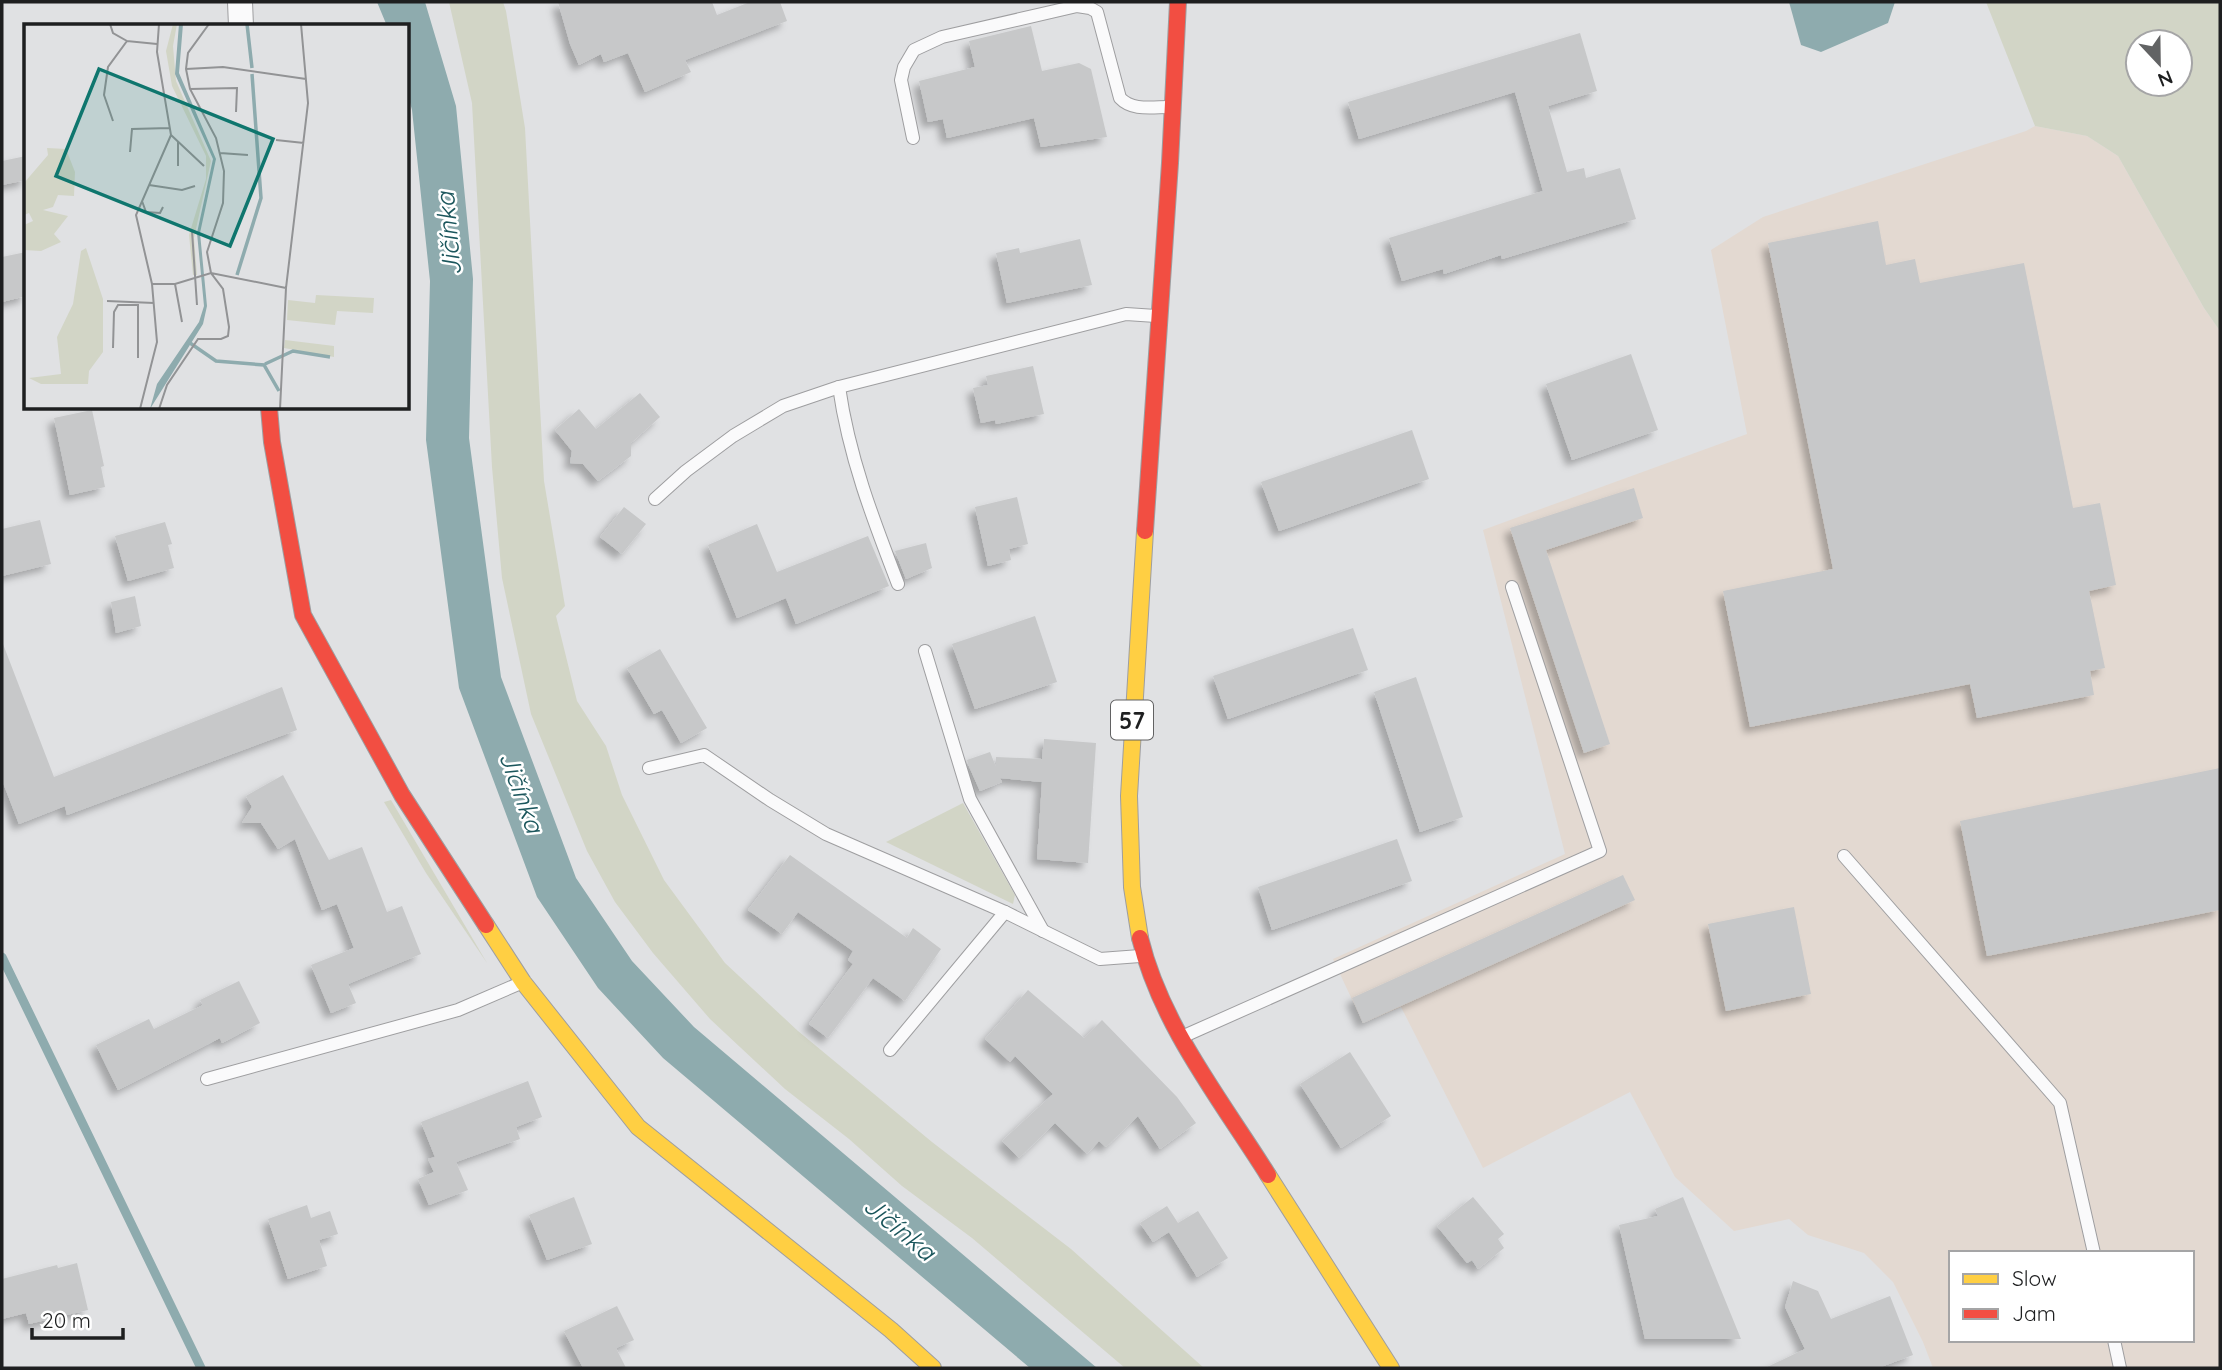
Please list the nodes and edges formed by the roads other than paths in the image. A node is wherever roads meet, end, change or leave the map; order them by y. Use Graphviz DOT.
graph roads {
  1 [pos="240,2"];
  2 [pos="1178,2"];
  3 [pos="241,24"];
  4 [pos="1173,107"];
  5 [pos="913,138"];
  6 [pos="1160,316"];
  7 [pos="839,387"];
  8 [pos="269,410"];
  9 [pos="655,499"];
  10 [pos="898,584"];
  11 [pos="1512,587"];
  12 [pos="925,651"];
  13 [pos="649,768"];
  14 [pos="1844,856"];
  15 [pos="1005,912"];
  16 [pos="1043,931"];
  17 [pos="1144,956"];
  18 [pos="523,982"];
  19 [pos="1181,1038"];
  20 [pos="890,1050"];
  21 [pos="207,1079"];
  22 [pos="2094,1251"];
  23 [pos="2114,1342"];
  24 [pos="933,1368"];
  25 [pos="1391,1368"];
  26 [pos="2120,1368"];
  1 -- 3 [label="street"];
  2 -- 4 [label="main road, 57"];
  4 -- 5 [label="lane"];
  4 -- 6 [label="main road, 57"];
  6 -- 7 [label="lane"];
  6 -- 17 [label="main road, 57"];
  7 -- 9 [label="lane"];
  7 -- 10 [label="lane"];
  8 -- 18 [label="main road"];
  11 -- 19 [label="lane"];
  12 -- 16 [label="lane"];
  13 -- 15 [label="lane"];
  14 -- 22 [label="lane"];
  15 -- 16 [label="lane"];
  15 -- 20 [label="lane"];
  16 -- 17 [label="lane"];
  17 -- 19 [label="main road, 57"];
  18 -- 21 [label="lane"];
  18 -- 24 [label="main road"];
  19 -- 25 [label="main road, 57"];
  23 -- 26 [label="lane"];
}
